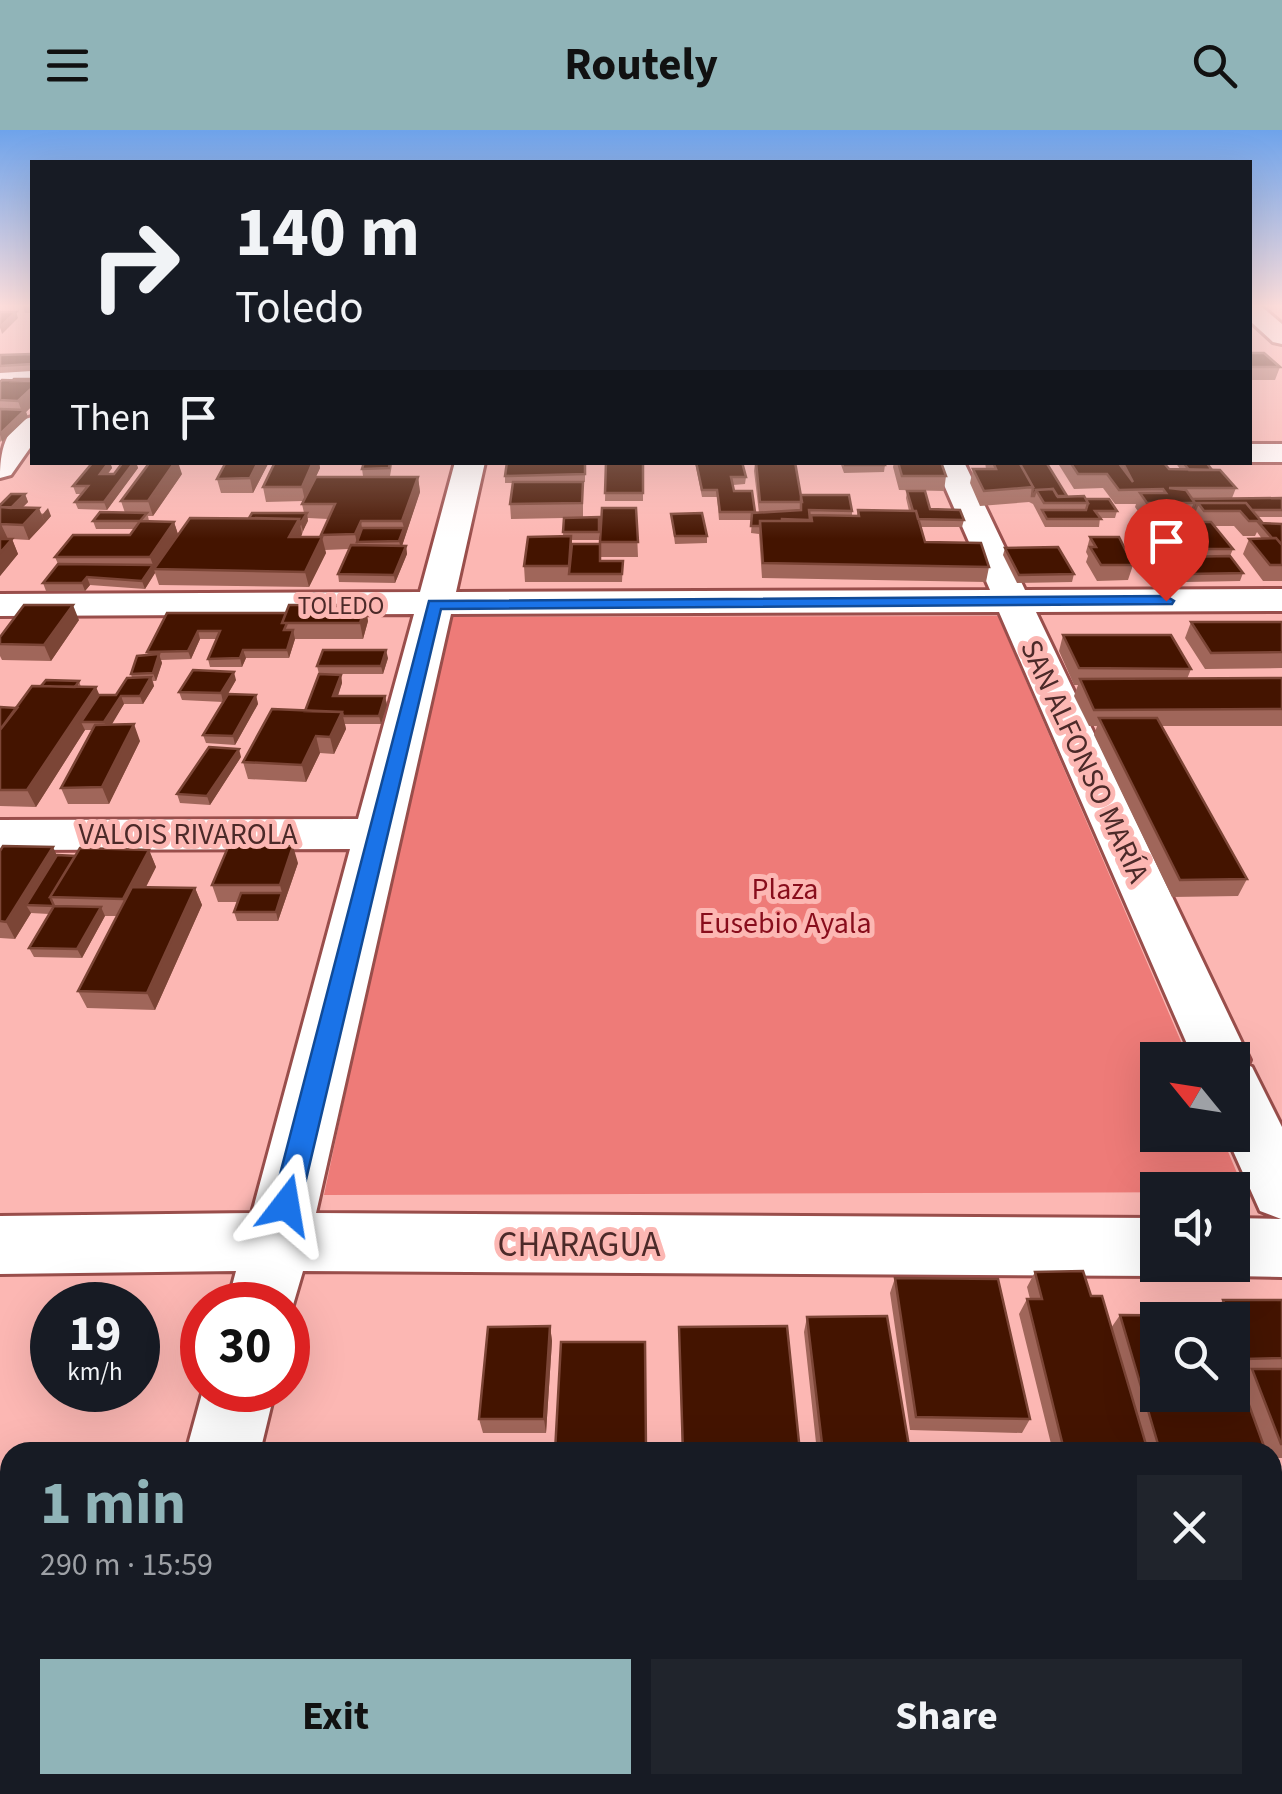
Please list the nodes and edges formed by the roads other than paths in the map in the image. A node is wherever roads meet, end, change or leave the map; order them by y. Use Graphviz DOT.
graph roads {
  1 [pos="30,429"];
  2 [pos="1252,453"];
  3 [pos="1282,453"];
  4 [pos="11,459"];
  5 [pos="469,465"];
  6 [pos="950,465"];
  7 [pos="1282,600"];
  8 [pos="1012,602"];
  9 [pos="434,604"];
  10 [pos="0,605"];
  11 [pos="377,834"];
  12 [pos="0,835"];
  13 [pos="1214,1042"];
  14 [pos="1250,1123"];
  15 [pos="1282,1192"];
  16 [pos="277,1242"];
  17 [pos="0,1245"];
  18 [pos="1140,1247"];
  19 [pos="1250,1247"];
  20 [pos="1282,1248"];
  21 [pos="267,1282"];
  22 [pos="233,1412"];
  23 [pos="226,1442"];
  1 -- 4 [label="street"];
  2 -- 3 [label="street"];
  5 -- 9 [label="street"];
  6 -- 8 [label="street, SAN ALFONSO MARÍA"];
  7 -- 8 [label="street, TOLEDO"];
  8 -- 9 [label="street, TOLEDO"];
  8 -- 13 [label="street, SAN ALFONSO MARÍA"];
  9 -- 10 [label="street, TOLEDO"];
  9 -- 11 [label="street"];
  11 -- 12 [label="street, VALOIS RIVAROLA"];
  11 -- 16 [label="street"];
  14 -- 15 [label="street"];
  16 -- 17 [label="street, CHARAGUA"];
  16 -- 18 [label="street, CHARAGUA"];
  16 -- 21 [label="street"];
  19 -- 20 [label="street"];
  22 -- 23 [label="street"];
}
